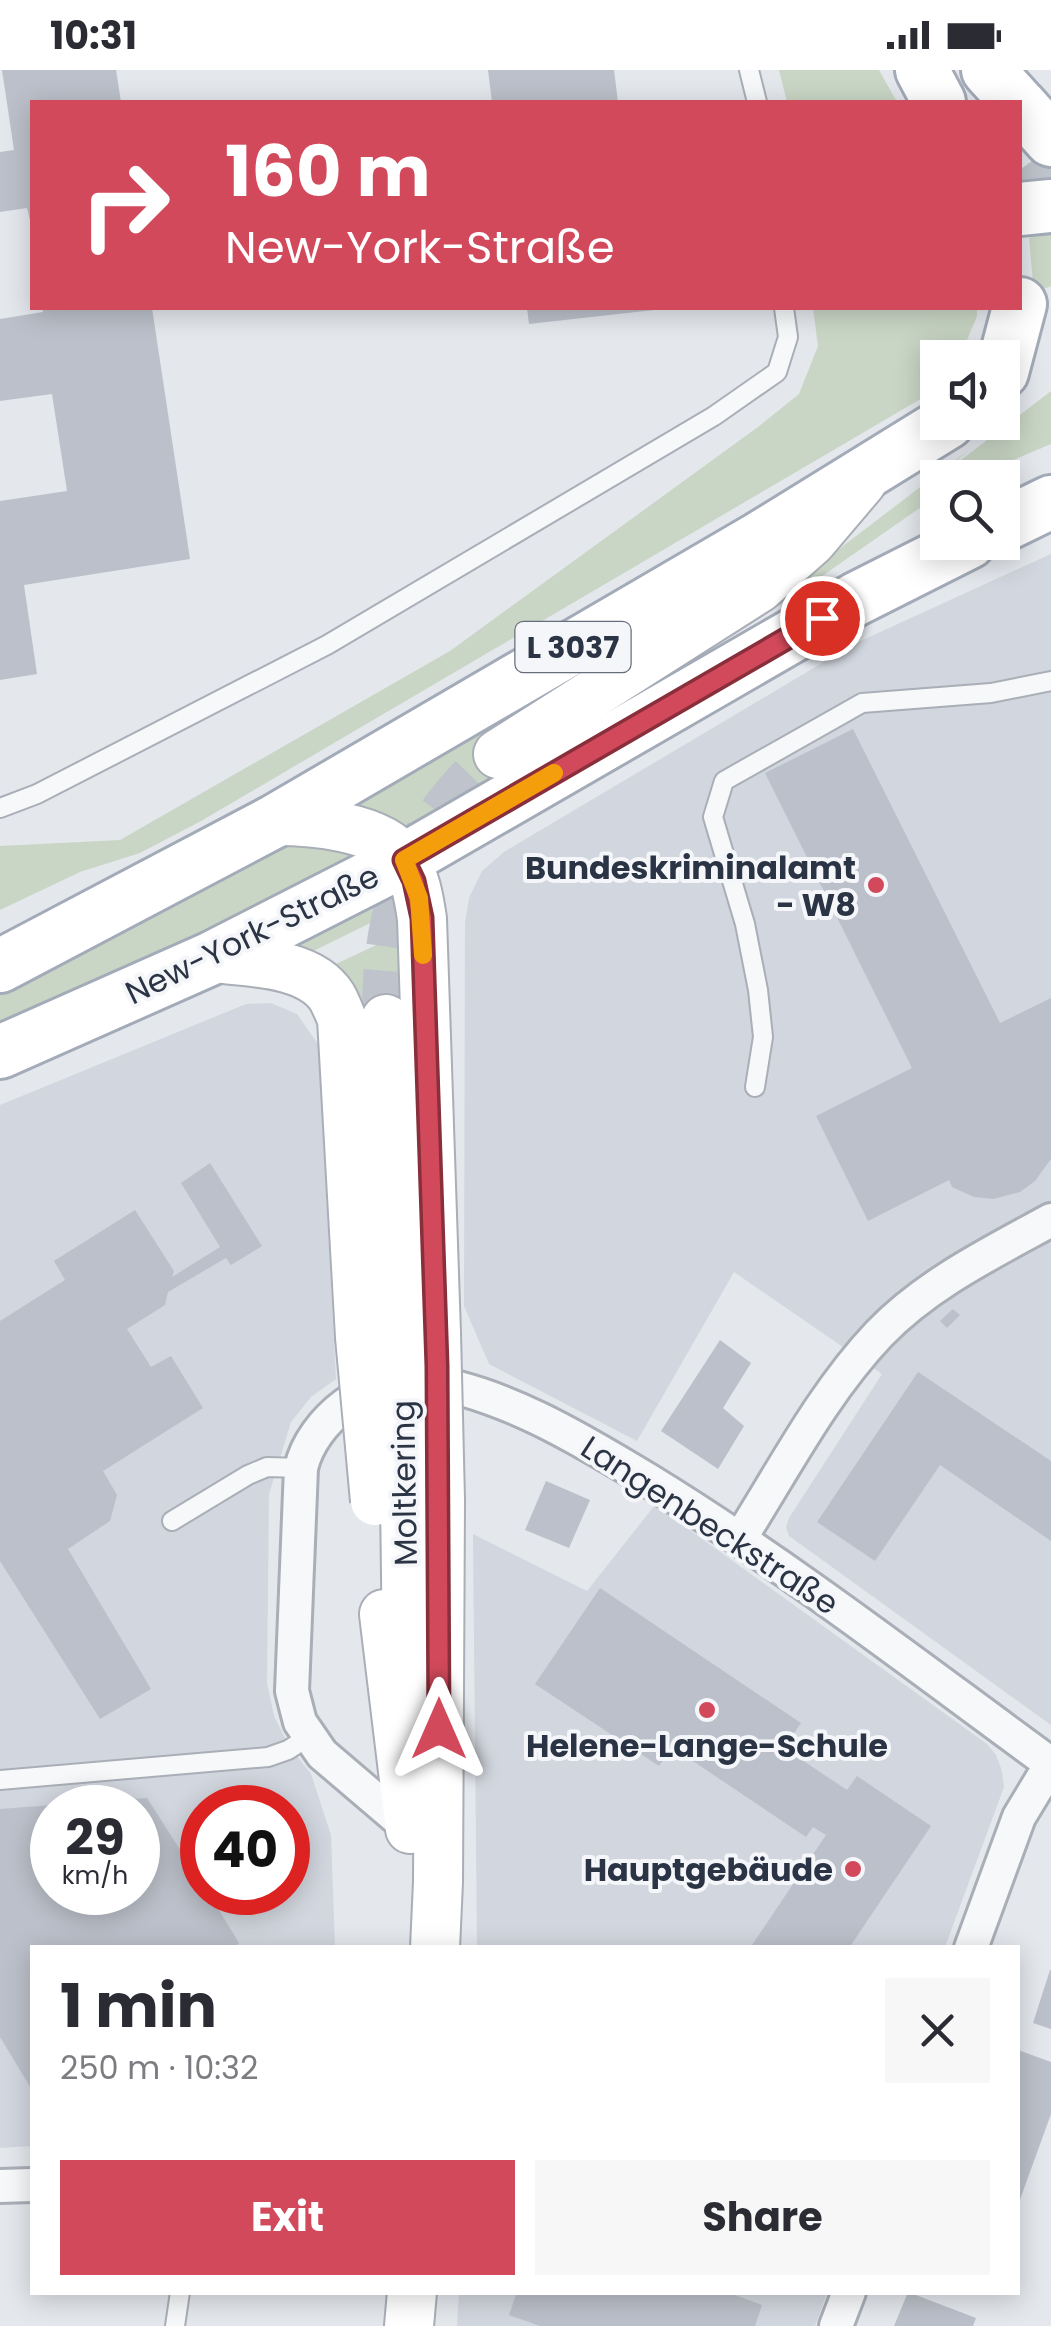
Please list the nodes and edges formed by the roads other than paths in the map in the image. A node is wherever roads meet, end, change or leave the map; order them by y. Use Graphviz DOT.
graph roads {
  1 [pos="749,70"];
  2 [pos="922,70"];
  3 [pos="987,70"];
  4 [pos="756,100"];
  5 [pos="938,100"];
  6 [pos="1004,100"];
  7 [pos="1015,100"];
  8 [pos="1022,112"];
  9 [pos="1040,158"];
  10 [pos="1022,204"];
  11 [pos="784,310"];
  12 [pos="1018,310"];
  13 [pos="1010,340"];
  14 [pos="1051,362"];
  15 [pos="1020,378"];
  16 [pos="920,440"];
  17 [pos="871,472"];
  18 [pos="1051,502"];
  19 [pos="1020,517"];
  20 [pos="933,560"];
  21 [pos="1051,681"];
  22 [pos="498,754"];
  23 [pos="0,808"];
  24 [pos="275,820"];
  25 [pos="404,860"];
  26 [pos="212,958"];
  27 [pos="0,966"];
  28 [pos="386,1019"];
  29 [pos="0,1052"];
  30 [pos="756,1087"];
  31 [pos="1051,1220"];
  32 [pos="399,1335"];
  33 [pos="301,1468"];
  34 [pos="406,1500"];
  35 [pos="172,1521"];
  36 [pos="741,1537"];
  37 [pos="308,1737"];
  38 [pos="1051,1764"];
  39 [pos="0,1780"];
  40 [pos="410,1829"];
  41 [pos="413,1945"];
  42 [pos="435,1945"];
  43 [pos="972,1945"];
  44 [pos="30,2185"];
  45 [pos="0,2186"];
  46 [pos="180,2295"];
  47 [pos="412,2295"];
  48 [pos="847,2295"];
  49 [pos="175,2326"];
  50 [pos="408,2326"];
  51 [pos="836,2326"];
  1 -- 4 [label="lane"];
  2 -- 5 [label="main road"];
  3 -- 6 [label="street"];
  3 -- 7 [label="main road"];
  8 -- 9 [label="main road"];
  9 -- 10 [label="main road"];
  11 -- 23 [label="lane"];
  12 -- 13 [label="main road"];
  14 -- 15 [label="main road"];
  16 -- 17 [label="main road, L 3037"];
  17 -- 22 [label="street"];
  17 -- 24 [label="main road, L 3037"];
  18 -- 19 [label="main road"];
  20 -- 25 [label="main road, New-York-Straße"];
  21 -- 30 [label="lane"];
  24 -- 25 [label="street"];
  24 -- 27 [label="main road, L 3037"];
  25 -- 26 [label="main road, New-York-Straße"];
  25 -- 32 [label="street, Moltkering"];
  26 -- 29 [label="main road, New-York-Straße"];
  26 -- 32 [label="street"];
  28 -- 32 [label="street, Moltkering"];
  31 -- 36 [label="street"];
  32 -- 34 [label="street, Moltkering, bridge"];
  32 -- 34 [label="street, bridge"];
  33 -- 35 [label="lane"];
  33 -- 36 [label="street, Langenbeckstraße"];
  33 -- 37 [label="street, Langenbeckstraße"];
  34 -- 40 [label="street, Moltkering"];
  34 -- 42 [label="street, Moltkering"];
  36 -- 38 [label="street, Langenbeckstraße"];
  37 -- 39 [label="lane"];
  37 -- 40 [label="street, Langenbeckstraße"];
  38 -- 43 [label="street"];
  40 -- 41 [label="street, Moltkering"];
  44 -- 45 [label="street"];
  46 -- 49 [label="lane"];
  47 -- 50 [label="street"];
  48 -- 51 [label="street"];
}
